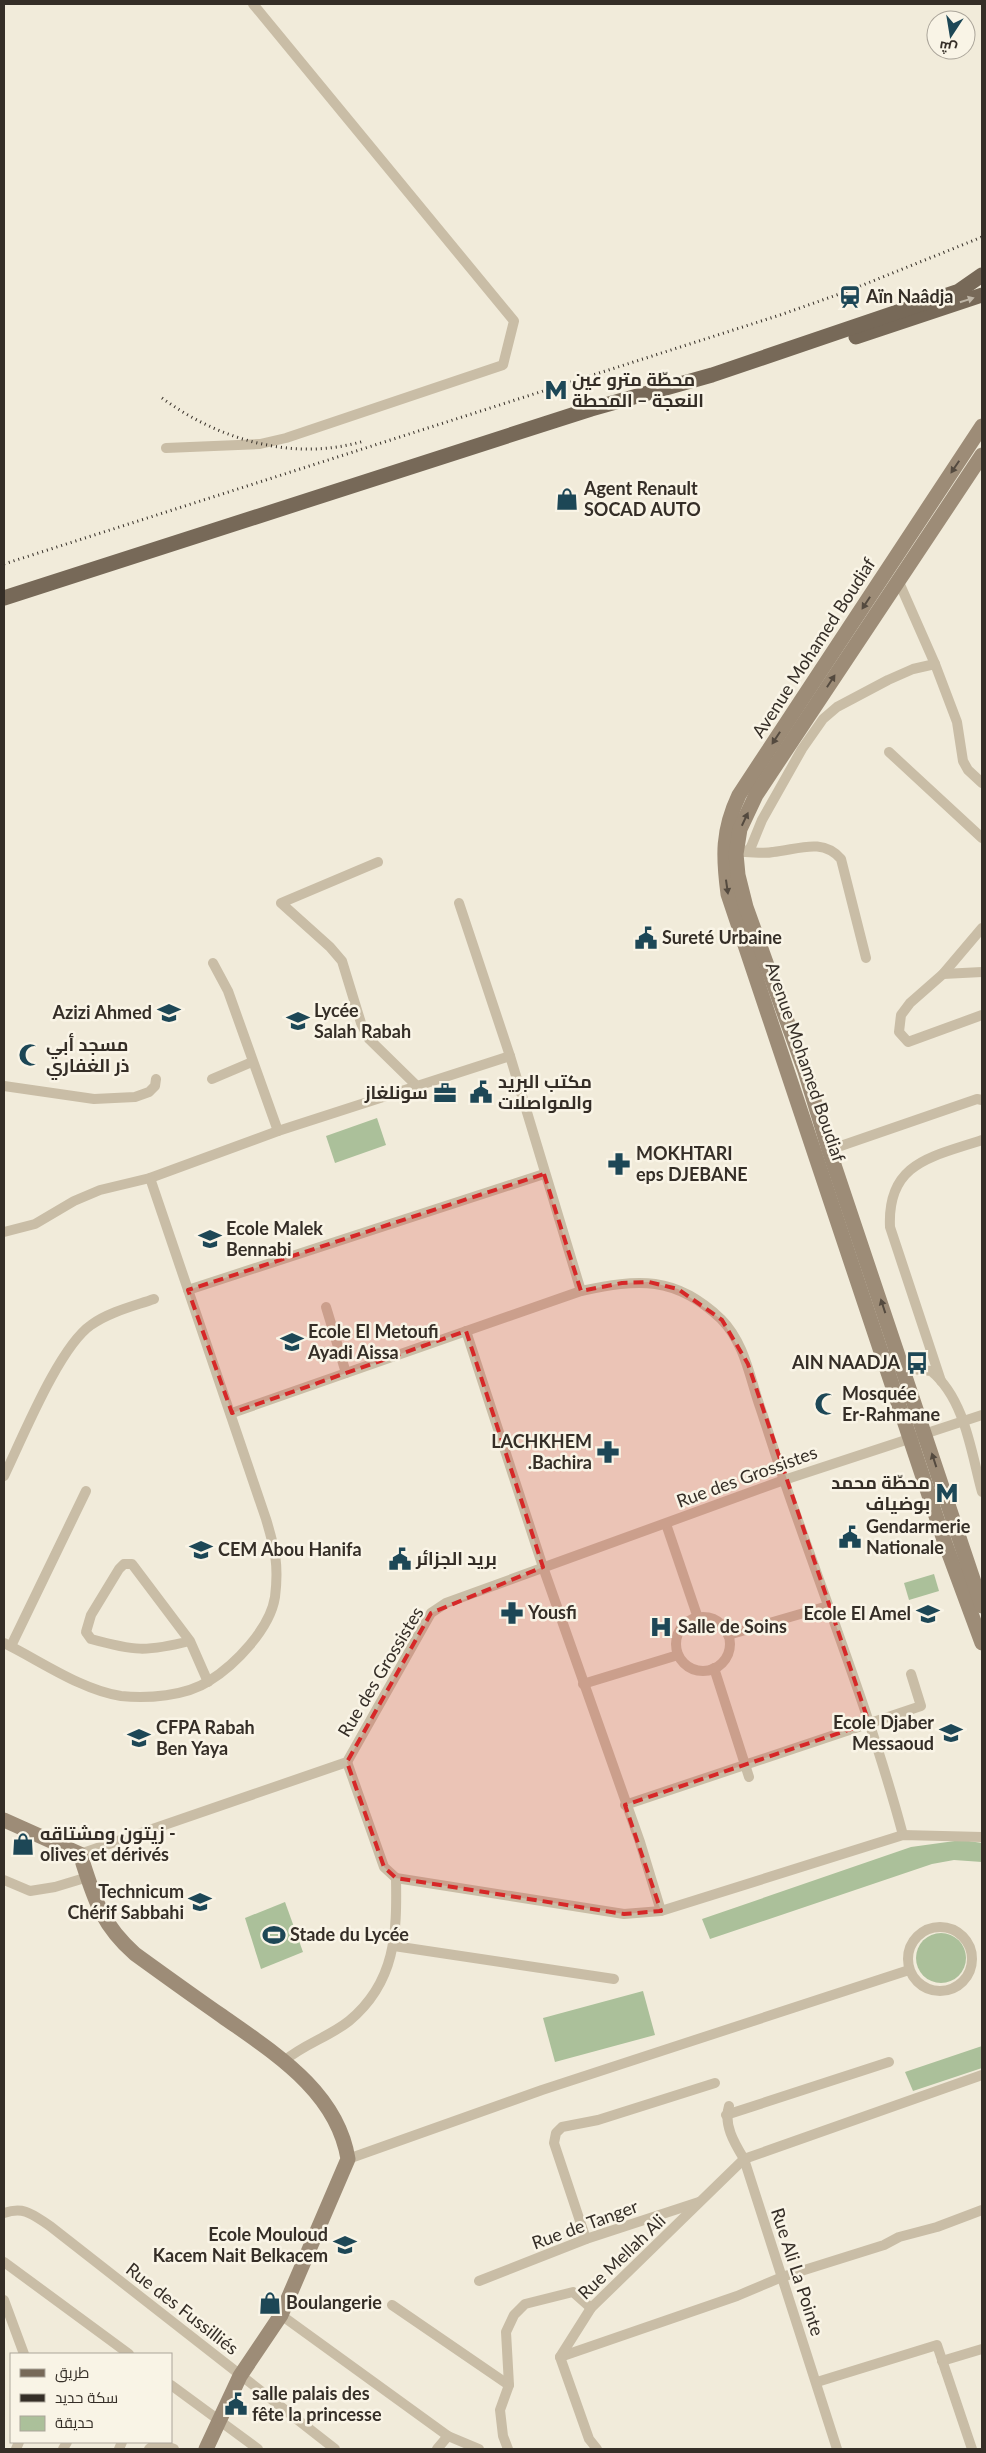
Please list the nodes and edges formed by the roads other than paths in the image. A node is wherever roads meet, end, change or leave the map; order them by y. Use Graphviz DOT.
graph roads {
  1 [pos="253,4"];
  2 [pos="982,274"];
  3 [pos="982,295"];
  4 [pos="982,426"];
  5 [pos="166,448"];
  6 [pos="982,455"];
  7 [pos="898,580"];
  8 [pos="4,598"];
  9 [pos="4,607"];
  10 [pos="935,664"];
  11 [pos="889,752"];
  12 [pos="982,783"];
  13 [pos="982,838"];
  14 [pos="735,854"];
  15 [pos="378,862"];
  16 [pos="460,903"];
  17 [pos="982,928"];
  18 [pos="866,958"];
  19 [pos="213,963"];
  20 [pos="982,972"];
  21 [pos="943,974"];
  22 [pos="982,1015"];
  23 [pos="510,1056"];
  24 [pos="252,1062"];
  25 [pos="212,1079"];
  26 [pos="156,1080"];
  27 [pos="4,1086"];
  28 [pos="417,1086"];
  29 [pos="982,1100"];
  30 [pos="278,1131"];
  31 [pos="982,1140"];
  32 [pos="829,1150"];
  33 [pos="544,1174"];
  34 [pos="150,1178"];
  35 [pos="4,1232"];
  36 [pos="188,1290"];
  37 [pos="581,1291"];
  38 [pos="154,1299"];
  39 [pos="326,1307"];
  40 [pos="466,1331"];
  41 [pos="903,1368"];
  42 [pos="346,1373"];
  43 [pos="941,1381"];
  44 [pos="232,1413"];
  45 [pos="982,1415"];
  46 [pos="962,1421"];
  47 [pos="918,1436"];
  48 [pos="4,1476"];
  49 [pos="784,1480"];
  50 [pos="86,1491"];
  51 [pos="982,1492"];
  52 [pos="666,1524"];
  53 [pos="544,1567"];
  54 [pos="828,1606"];
  55 [pos="982,1606"];
  56 [pos="698,1618"];
  57 [pos="728,1635"];
  58 [pos="190,1640"];
  59 [pos="982,1644"];
  60 [pos="7,1645"];
  61 [pos="678,1655"];
  62 [pos="714,1668"];
  63 [pos="911,1674"];
  64 [pos="208,1682"];
  65 [pos="583,1684"];
  66 [pos="868,1722"];
  67 [pos="346,1762"];
  68 [pos="746,1763"];
  69 [pos="749,1777"];
  70 [pos="625,1805"];
  71 [pos="4,1820"];
  72 [pos="903,1835"];
  73 [pos="982,1837"];
  74 [pos="80,1854"];
  75 [pos="88,1877"];
  76 [pos="396,1878"];
  77 [pos="4,1880"];
  78 [pos="661,1912"];
  79 [pos="394,1946"];
  80 [pos="977,1968"];
  81 [pos="910,1970"];
  82 [pos="614,1979"];
  83 [pos="284,2061"];
  84 [pos="889,2062"];
  85 [pos="982,2075"];
  86 [pos="714,2084"];
  87 [pos="348,2159"];
  88 [pos="744,2159"];
  89 [pos="703,2201"];
  90 [pos="982,2210"];
  91 [pos="4,2212"];
  92 [pos="586,2239"];
  93 [pos="4,2262"];
  94 [pos="782,2277"];
  95 [pos="479,2281"];
  96 [pos="4,2300"];
  97 [pos="392,2305"];
  98 [pos="591,2308"];
  99 [pos="281,2315"];
  100 [pos="982,2349"];
  101 [pos="24,2353"];
  102 [pos="128,2353"];
  103 [pos="560,2357"];
  104 [pos="942,2361"];
  105 [pos="240,2376"];
  106 [pos="817,2382"];
  107 [pos="509,2385"];
  108 [pos="172,2386"];
  109 [pos="220,2421"];
  110 [pos="448,2436"];
  111 [pos="149,2449"];
  112 [pos="174,2449"];
  113 [pos="206,2449"];
  114 [pos="258,2449"];
  115 [pos="335,2449"];
  116 [pos="437,2449"];
  117 [pos="479,2449"];
  118 [pos="508,2449"];
  119 [pos="597,2449"];
  120 [pos="837,2449"];
  121 [pos="972,2449"];
  1 -- 5 [label="street"];
  2 -- 8 [label="main road"];
  9 -- 3 [label="main road, one-way"];
  4 -- 14 [label="main road, Avenue Mohamed Boudiaf, one-way"];
  6 -- 7 [label="main road, Avenue Mohamed Boudiaf"];
  7 -- 10 [label="street"];
  14 -- 7 [label="main road, Avenue Mohamed Boudiaf, one-way"];
  10 -- 12 [label="street"];
  10 -- 14 [label="street"];
  11 -- 13 [label="street"];
  14 -- 18 [label="street"];
  14 -- 32 [label="main road, Avenue Mohamed Boudiaf"];
  14 -- 47 [label="main road, Avenue Mohamed Boudiaf, one-way"];
  15 -- 28 [label="street"];
  16 -- 23 [label="street"];
  17 -- 21 [label="street"];
  19 -- 24 [label="street"];
  20 -- 21 [label="street"];
  21 -- 22 [label="street"];
  23 -- 28 [label="street"];
  23 -- 33 [label="street"];
  24 -- 25 [label="street"];
  24 -- 30 [label="street"];
  26 -- 27 [label="street"];
  28 -- 30 [label="street"];
  29 -- 32 [label="street"];
  30 -- 34 [label="street"];
  31 -- 43 [label="street"];
  41 -- 32 [label="main road, Avenue Mohamed Boudiaf, one-way"];
  33 -- 36 [label="street"];
  33 -- 37 [label="street"];
  34 -- 35 [label="street"];
  34 -- 36 [label="street"];
  36 -- 44 [label="street"];
  37 -- 40 [label="street"];
  37 -- 49 [label="street"];
  38 -- 48 [label="street"];
  39 -- 42 [label="street"];
  40 -- 42 [label="street"];
  40 -- 53 [label="street"];
  41 -- 43 [label="street"];
  41 -- 47 [label="main road, Avenue Mohamed Boudiaf"];
  42 -- 44 [label="street"];
  43 -- 46 [label="street"];
  44 -- 64 [label="street"];
  45 -- 46 [label="street, Rue des Grossistes"];
  46 -- 47 [label="street, Rue des Grossistes"];
  46 -- 51 [label="street"];
  47 -- 49 [label="street, Rue des Grossistes"];
  55 -- 47 [label="main road, Avenue Mohamed Boudiaf, one-way"];
  47 -- 59 [label="main road, Avenue Mohamed Boudiaf"];
  49 -- 52 [label="street, Rue des Grossistes"];
  49 -- 54 [label="street"];
  50 -- 60 [label="street"];
  52 -- 53 [label="street, Rue des Grossistes"];
  52 -- 56 [label="street"];
  53 -- 65 [label="street"];
  53 -- 67 [label="street, Rue des Grossistes"];
  54 -- 57 [label="street"];
  54 -- 66 [label="street"];
  56 -- 57 [label="street"];
  56 -- 61 [label="street"];
  57 -- 62 [label="street"];
  58 -- 58 [label="street"];
  58 -- 64 [label="street"];
  60 -- 64 [label="street"];
  61 -- 62 [label="street"];
  61 -- 65 [label="street"];
  62 -- 68 [label="street"];
  63 -- 66 [label="street"];
  65 -- 70 [label="street"];
  66 -- 68 [label="street"];
  66 -- 72 [label="street"];
  67 -- 74 [label="street, Rue des Grossistes"];
  67 -- 76 [label="street"];
  68 -- 69 [label="street"];
  68 -- 70 [label="street"];
  70 -- 78 [label="street"];
  71 -- 74 [label="main road"];
  72 -- 73 [label="street"];
  72 -- 78 [label="street"];
  74 -- 75 [label="main road"];
  75 -- 77 [label="street"];
  75 -- 83 [label="main road"];
  76 -- 78 [label="street"];
  76 -- 79 [label="street"];
  79 -- 82 [label="street"];
  79 -- 83 [label="street"];
  80 -- 81 [label="street"];
  80 -- 81 [label="street"];
  81 -- 87 [label="street"];
  83 -- 87 [label="main road"];
  84 -- 88 [label="street, Rue Ali La Pointe"];
  85 -- 88 [label="street"];
  86 -- 92 [label="street"];
  87 -- 99 [label="main road"];
  88 -- 89 [label="street, Rue Mellah Ali"];
  88 -- 94 [label="street, Rue Ali La Pointe"];
  89 -- 92 [label="street, Rue de Tanger"];
  89 -- 98 [label="street, Rue Mellah Ali"];
  90 -- 94 [label="street"];
  91 -- 105 [label="street, Rue des Fussilliés"];
  92 -- 95 [label="street, Rue de Tanger"];
  93 -- 102 [label="street"];
  94 -- 103 [label="street"];
  94 -- 106 [label="street, Rue Ali La Pointe"];
  96 -- 101 [label="street"];
  97 -- 107 [label="street"];
  98 -- 103 [label="street, Rue Mellah Ali"];
  98 -- 107 [label="street"];
  99 -- 105 [label="main road"];
  99 -- 110 [label="street"];
  100 -- 104 [label="street"];
  103 -- 119 [label="street"];
  104 -- 106 [label="street"];
  104 -- 121 [label="street"];
  105 -- 109 [label="main road"];
  105 -- 115 [label="street, Rue des Fussilliés"];
  106 -- 120 [label="street, Rue Ali La Pointe"];
  107 -- 118 [label="street"];
  108 -- 109 [label="street"];
  109 -- 113 [label="main road"];
  109 -- 114 [label="street"];
  110 -- 116 [label="street"];
  110 -- 117 [label="street"];
  111 -- 112 [label="street"];
}
